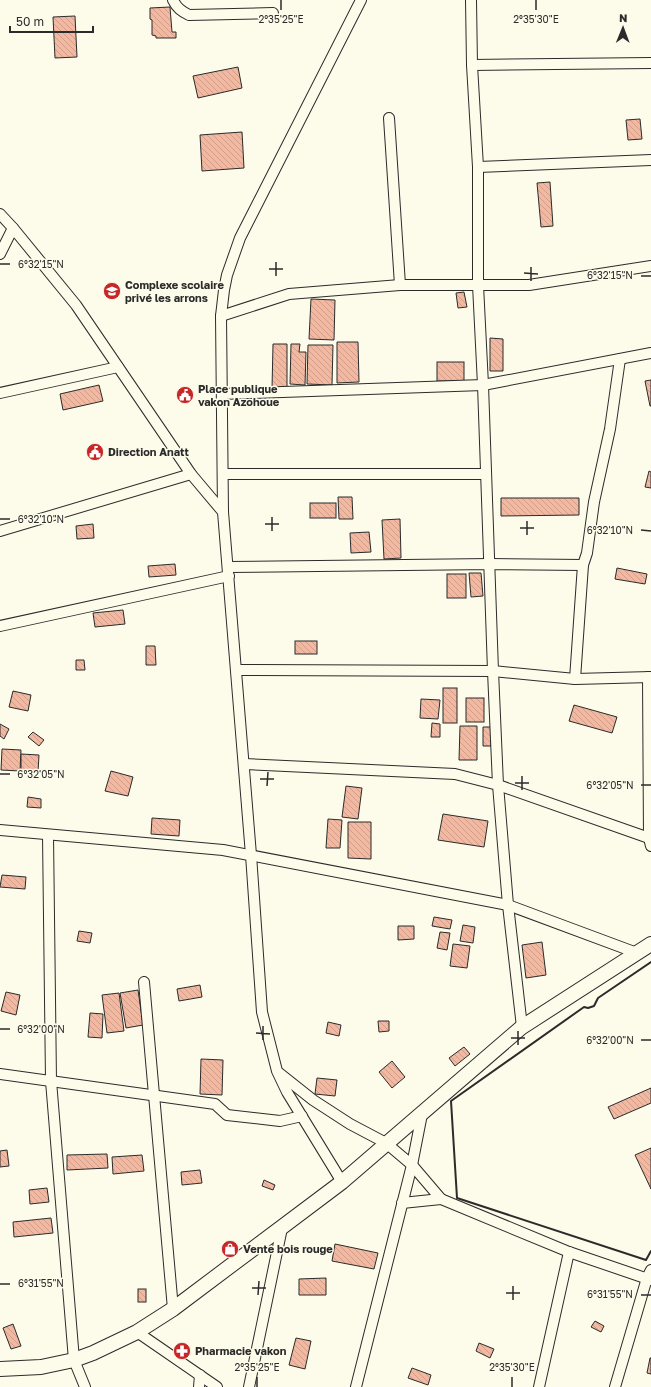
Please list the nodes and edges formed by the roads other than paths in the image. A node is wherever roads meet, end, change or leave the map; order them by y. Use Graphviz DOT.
graph roads {
  1 [pos="173,0"];
  2 [pos="361,0"];
  3 [pos="471,0"];
  4 [pos="273,14"];
  5 [pos="651,63"];
  6 [pos="472,65"];
  7 [pos="389,118"];
  8 [pos="651,160"];
  9 [pos="478,167"];
  10 [pos="0,214"];
  11 [pos="13,228"];
  12 [pos="0,254"];
  13 [pos="651,266"];
  14 [pos="400,284"];
  15 [pos="478,285"];
  16 [pos="222,316"];
  17 [pos="651,353"];
  18 [pos="620,359"];
  19 [pos="118,367"];
  20 [pos="483,385"];
  21 [pos="0,393"];
  22 [pos="222,394"];
  23 [pos="191,474"];
  24 [pos="223,474"];
  25 [pos="486,474"];
  26 [pos="223,512"];
  27 [pos="0,531"];
  28 [pos="490,564"];
  29 [pos="583,565"];
  30 [pos="228,571"];
  31 [pos="0,626"];
  32 [pos="236,670"];
  33 [pos="492,671"];
  34 [pos="649,677"];
  35 [pos="575,679"];
  36 [pos="244,764"];
  37 [pos="498,785"];
  38 [pos="0,830"];
  39 [pos="48,835"];
  40 [pos="650,842"];
  41 [pos="251,855"];
  42 [pos="508,906"];
  43 [pos="651,944"];
  44 [pos="637,953"];
  45 [pos="144,982"];
  46 [pos="522,1027"];
  47 [pos="278,1071"];
  48 [pos="0,1074"];
  49 [pos="51,1081"];
  50 [pos="154,1094"];
  51 [pos="422,1114"];
  52 [pos="302,1116"];
  53 [pos="386,1143"];
  54 [pos="412,1164"];
  55 [pos="342,1182"];
  56 [pos="441,1199"];
  57 [pos="402,1203"];
  58 [pos="282,1228"];
  59 [pos="569,1252"];
  60 [pos="650,1276"];
  61 [pos="173,1309"];
  62 [pos="137,1332"];
  63 [pos="74,1360"];
  64 [pos="0,1369"];
  65 [pos="200,1375"];
  66 [pos="85,1387"];
  67 [pos="199,1387"];
  68 [pos="217,1387"];
  69 [pos="249,1387"];
  70 [pos="356,1387"];
  71 [pos="539,1387"];
  72 [pos="615,1387"];
  1 -- 4 [label="street"];
  2 -- 16 [label="street"];
  3 -- 6 [label="street"];
  5 -- 6 [label="street"];
  6 -- 9 [label="street"];
  7 -- 14 [label="street"];
  8 -- 9 [label="street"];
  9 -- 15 [label="street"];
  10 -- 11 [label="street"];
  11 -- 12 [label="street"];
  11 -- 19 [label="street"];
  13 -- 15 [label="street"];
  14 -- 15 [label="street"];
  14 -- 16 [label="street"];
  15 -- 20 [label="street"];
  16 -- 22 [label="street"];
  17 -- 18 [label="street"];
  18 -- 20 [label="street"];
  18 -- 29 [label="street"];
  19 -- 21 [label="street"];
  19 -- 23 [label="street"];
  20 -- 22 [label="street"];
  20 -- 25 [label="street"];
  22 -- 24 [label="street"];
  23 -- 26 [label="street"];
  23 -- 27 [label="street"];
  24 -- 25 [label="street"];
  24 -- 26 [label="street"];
  25 -- 28 [label="street"];
  26 -- 30 [label="street"];
  28 -- 29 [label="street"];
  28 -- 30 [label="street"];
  28 -- 33 [label="street"];
  29 -- 35 [label="street"];
  30 -- 31 [label="street"];
  30 -- 32 [label="street"];
  32 -- 33 [label="street"];
  32 -- 36 [label="street"];
  33 -- 35 [label="street"];
  33 -- 37 [label="street"];
  34 -- 35 [label="street"];
  34 -- 40 [label="street"];
  36 -- 37 [label="street"];
  36 -- 41 [label="street"];
  37 -- 40 [label="street"];
  37 -- 42 [label="street"];
  38 -- 39 [label="street"];
  39 -- 41 [label="street"];
  39 -- 49 [label="street"];
  41 -- 42 [label="street"];
  41 -- 47 [label="street"];
  42 -- 44 [label="street"];
  42 -- 46 [label="street"];
  43 -- 44 [label="main road"];
  44 -- 46 [label="main road"];
  45 -- 50 [label="street"];
  46 -- 51 [label="main road"];
  47 -- 52 [label="street"];
  47 -- 53 [label="street"];
  48 -- 49 [label="street"];
  49 -- 50 [label="street"];
  49 -- 63 [label="street"];
  50 -- 52 [label="street"];
  50 -- 61 [label="street"];
  51 -- 53 [label="main road"];
  51 -- 54 [label="street"];
  52 -- 55 [label="street"];
  53 -- 54 [label="street"];
  53 -- 55 [label="main road"];
  54 -- 56 [label="street"];
  54 -- 57 [label="street"];
  55 -- 58 [label="main road"];
  56 -- 57 [label="street"];
  56 -- 59 [label="street"];
  57 -- 70 [label="street"];
  58 -- 61 [label="main road"];
  58 -- 69 [label="street"];
  59 -- 60 [label="street"];
  59 -- 71 [label="street"];
  60 -- 72 [label="street"];
  61 -- 62 [label="main road"];
  62 -- 63 [label="main road"];
  62 -- 65 [label="street"];
  63 -- 64 [label="main road"];
  63 -- 66 [label="street"];
  65 -- 67 [label="street"];
  65 -- 68 [label="street"];
}
